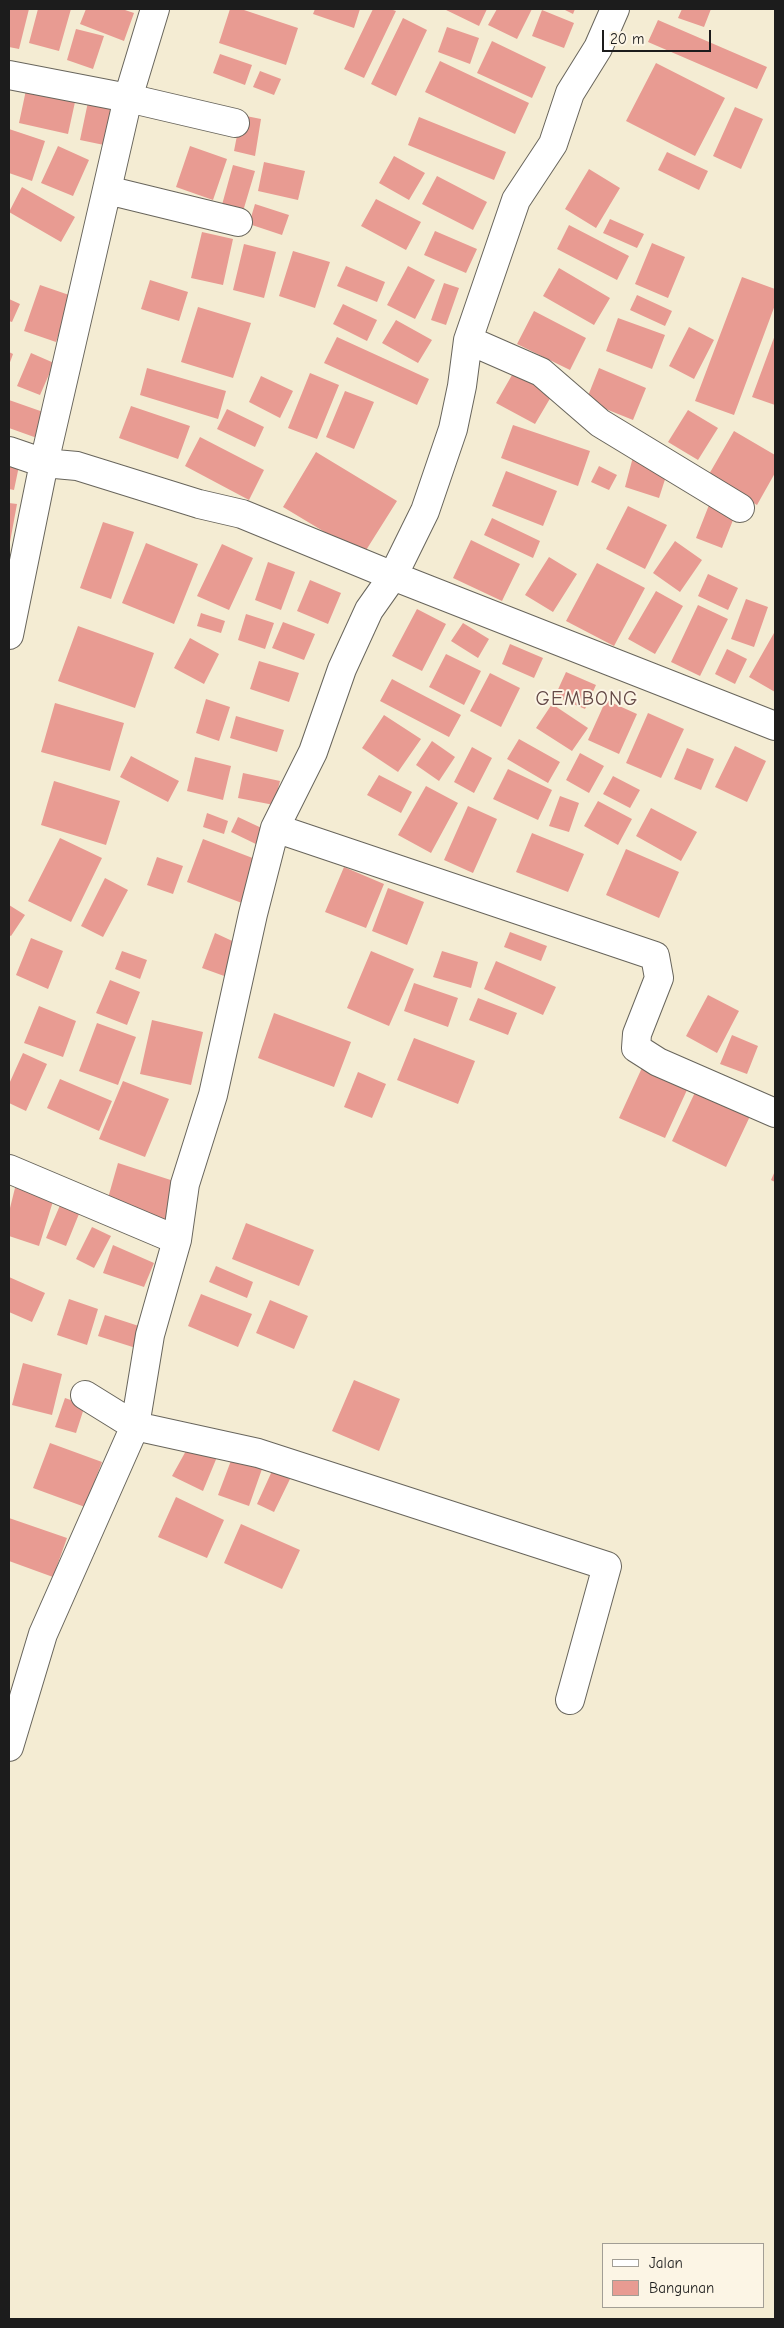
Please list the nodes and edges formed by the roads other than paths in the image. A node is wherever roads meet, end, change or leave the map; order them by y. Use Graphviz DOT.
graph roads {
  1 [pos="155,9"];
  2 [pos="615,9"];
  3 [pos="9,75"];
  4 [pos="128,98"];
  5 [pos="234,123"];
  6 [pos="107,190"];
  7 [pos="238,222"];
  8 [pos="468,340"];
  9 [pos="9,451"];
  10 [pos="44,463"];
  11 [pos="740,508"];
  12 [pos="393,576"];
  13 [pos="13,584"];
  14 [pos="9,635"];
  15 [pos="775,726"];
  16 [pos="275,828"];
  17 [pos="775,1113"];
  18 [pos="9,1169"];
  19 [pos="177,1240"];
  20 [pos="85,1395"];
  21 [pos="135,1426"];
  22 [pos="570,1700"];
  23 [pos="9,1747"];
  1 -- 4 [label="street"];
  2 -- 8 [label="street"];
  3 -- 4 [label="street"];
  4 -- 5 [label="street"];
  4 -- 6 [label="street"];
  6 -- 7 [label="street"];
  6 -- 10 [label="street"];
  8 -- 11 [label="street"];
  8 -- 12 [label="street"];
  9 -- 10 [label="street"];
  10 -- 12 [label="street"];
  10 -- 13 [label="street"];
  12 -- 15 [label="street"];
  12 -- 16 [label="street"];
  13 -- 14 [label="street"];
  16 -- 17 [label="street"];
  16 -- 19 [label="street"];
  18 -- 19 [label="street"];
  19 -- 21 [label="street"];
  20 -- 21 [label="street"];
  21 -- 22 [label="street"];
  21 -- 23 [label="street"];
}
